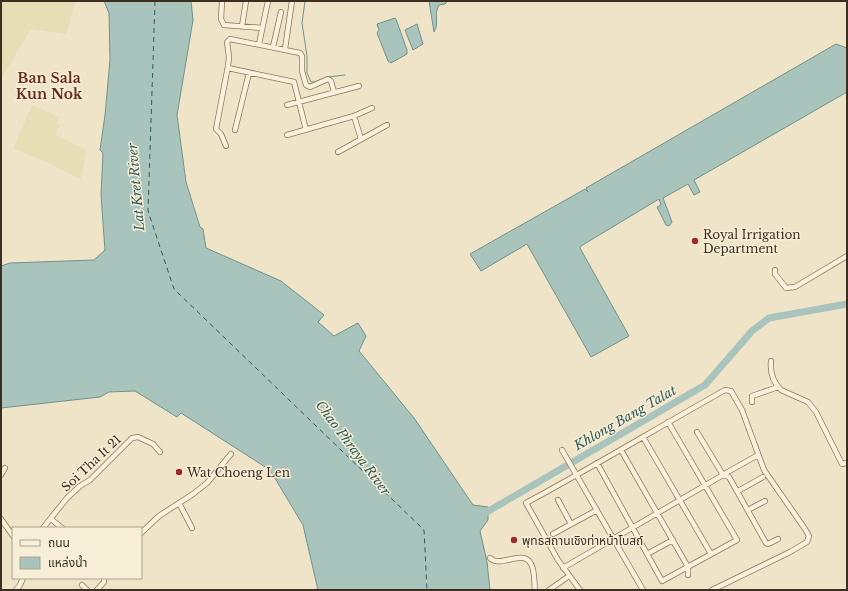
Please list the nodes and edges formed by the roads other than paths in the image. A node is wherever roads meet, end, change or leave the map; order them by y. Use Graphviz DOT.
graph roads {
  1 [pos="222,1"];
  2 [pos="246,1"];
  3 [pos="268,1"];
  4 [pos="292,1"];
  5 [pos="281,12"];
  6 [pos="242,26"];
  7 [pos="262,28"];
  8 [pos="259,44"];
  9 [pos="273,47"];
  10 [pos="285,49"];
  11 [pos="228,68"];
  12 [pos="249,73"];
  13 [pos="359,86"];
  14 [pos="334,92"];
  15 [pos="299,102"];
  16 [pos="287,105"];
  17 [pos="372,108"];
  18 [pos="354,116"];
  19 [pos="387,125"];
  20 [pos="235,130"];
  21 [pos="306,130"];
  22 [pos="287,135"];
  23 [pos="362,139"];
  24 [pos="226,146"];
  25 [pos="338,152"];
  26 [pos="847,256"];
  27 [pos="775,270"];
  28 [pos="771,361"];
  29 [pos="778,387"];
  30 [pos="752,402"];
  31 [pos="668,422"];
  32 [pos="697,432"];
  33 [pos="643,437"];
  34 [pos="562,450"];
  35 [pos="621,450"];
  36 [pos="160,452"];
  37 [pos="231,454"];
  38 [pos="758,455"];
  39 [pos="597,463"];
  40 [pos="847,463"];
  41 [pos="6,468"];
  42 [pos="1,475"];
  43 [pos="724,475"];
  44 [pos="577,476"];
  45 [pos="763,478"];
  46 [pos="705,485"];
  47 [pos="738,491"];
  48 [pos="558,500"];
  49 [pos="680,500"];
  50 [pos="765,501"];
  51 [pos="179,503"];
  52 [pos="597,510"];
  53 [pos="748,510"];
  54 [pos="657,513"];
  55 [pos="51,518"];
  56 [pos="1,519"];
  57 [pos="571,524"];
  58 [pos="44,527"];
  59 [pos="61,527"];
  60 [pos="192,528"];
  61 [pos="632,528"];
  62 [pos="142,532"];
  63 [pos="554,534"];
  64 [pos="12,535"];
  65 [pos="613,539"];
  66 [pos="778,539"];
  67 [pos="673,540"];
  68 [pos="647,554"];
  69 [pos="712,554"];
  70 [pos="490,558"];
  71 [pos="688,567"];
  72 [pos="563,568"];
  73 [pos="688,575"];
  74 [pos="569,576"];
  75 [pos="23,579"];
  76 [pos="104,579"];
  77 [pos="82,584"];
  78 [pos="16,590"];
  79 [pos="87,590"];
  80 [pos="97,590"];
  81 [pos="535,590"];
  82 [pos="549,590"];
  83 [pos="580,590"];
  84 [pos="643,590"];
  85 [pos="712,590"];
  1 -- 6 [label="street"];
  2 -- 6 [label="street"];
  3 -- 7 [label="street"];
  4 -- 10 [label="street"];
  5 -- 9 [label="street"];
  6 -- 7 [label="street"];
  7 -- 8 [label="street"];
  8 -- 9 [label="street"];
  8 -- 11 [label="street"];
  9 -- 10 [label="street"];
  10 -- 14 [label="street"];
  11 -- 12 [label="street"];
  11 -- 24 [label="street"];
  12 -- 15 [label="street"];
  12 -- 20 [label="street"];
  13 -- 14 [label="street"];
  14 -- 15 [label="street"];
  15 -- 16 [label="street"];
  15 -- 21 [label="street"];
  17 -- 18 [label="street"];
  18 -- 21 [label="street"];
  18 -- 23 [label="street"];
  19 -- 23 [label="street"];
  21 -- 22 [label="street"];
  23 -- 25 [label="street"];
  26 -- 27 [label="street"];
  28 -- 29 [label="street"];
  29 -- 30 [label="street"];
  29 -- 40 [label="street"];
  31 -- 33 [label="street"];
  31 -- 38 [label="street"];
  31 -- 46 [label="street"];
  32 -- 43 [label="street"];
  33 -- 35 [label="street"];
  33 -- 49 [label="street"];
  34 -- 44 [label="street"];
  35 -- 39 [label="street"];
  35 -- 54 [label="street"];
  36 -- 55 [label="street, Soi Tha It 21"];
  37 -- 51 [label="street"];
  38 -- 43 [label="street"];
  38 -- 85 [label="street"];
  39 -- 44 [label="street"];
  39 -- 61 [label="street"];
  41 -- 42 [label="street"];
  43 -- 46 [label="street"];
  43 -- 47 [label="street"];
  44 -- 52 [label="street"];
  44 -- 72 [label="street"];
  45 -- 47 [label="street"];
  46 -- 49 [label="street"];
  46 -- 69 [label="street"];
  47 -- 53 [label="street"];
  48 -- 57 [label="street"];
  49 -- 54 [label="street"];
  49 -- 69 [label="street"];
  50 -- 53 [label="street"];
  51 -- 60 [label="street"];
  51 -- 62 [label="street"];
  52 -- 57 [label="street"];
  52 -- 65 [label="street"];
  53 -- 66 [label="street"];
  54 -- 61 [label="street"];
  54 -- 67 [label="street"];
  55 -- 58 [label="street, Soi Tha It 21"];
  55 -- 59 [label="street"];
  56 -- 64 [label="street"];
  57 -- 63 [label="street"];
  61 -- 65 [label="street"];
  61 -- 68 [label="street"];
  65 -- 72 [label="street"];
  65 -- 84 [label="street"];
  67 -- 68 [label="street"];
  67 -- 71 [label="street"];
  68 -- 71 [label="street"];
  69 -- 71 [label="street"];
  70 -- 81 [label="street"];
  71 -- 73 [label="street"];
  72 -- 74 [label="street"];
  74 -- 82 [label="street"];
  74 -- 83 [label="street"];
  75 -- 78 [label="street"];
  76 -- 80 [label="street"];
  77 -- 79 [label="street"];
}
